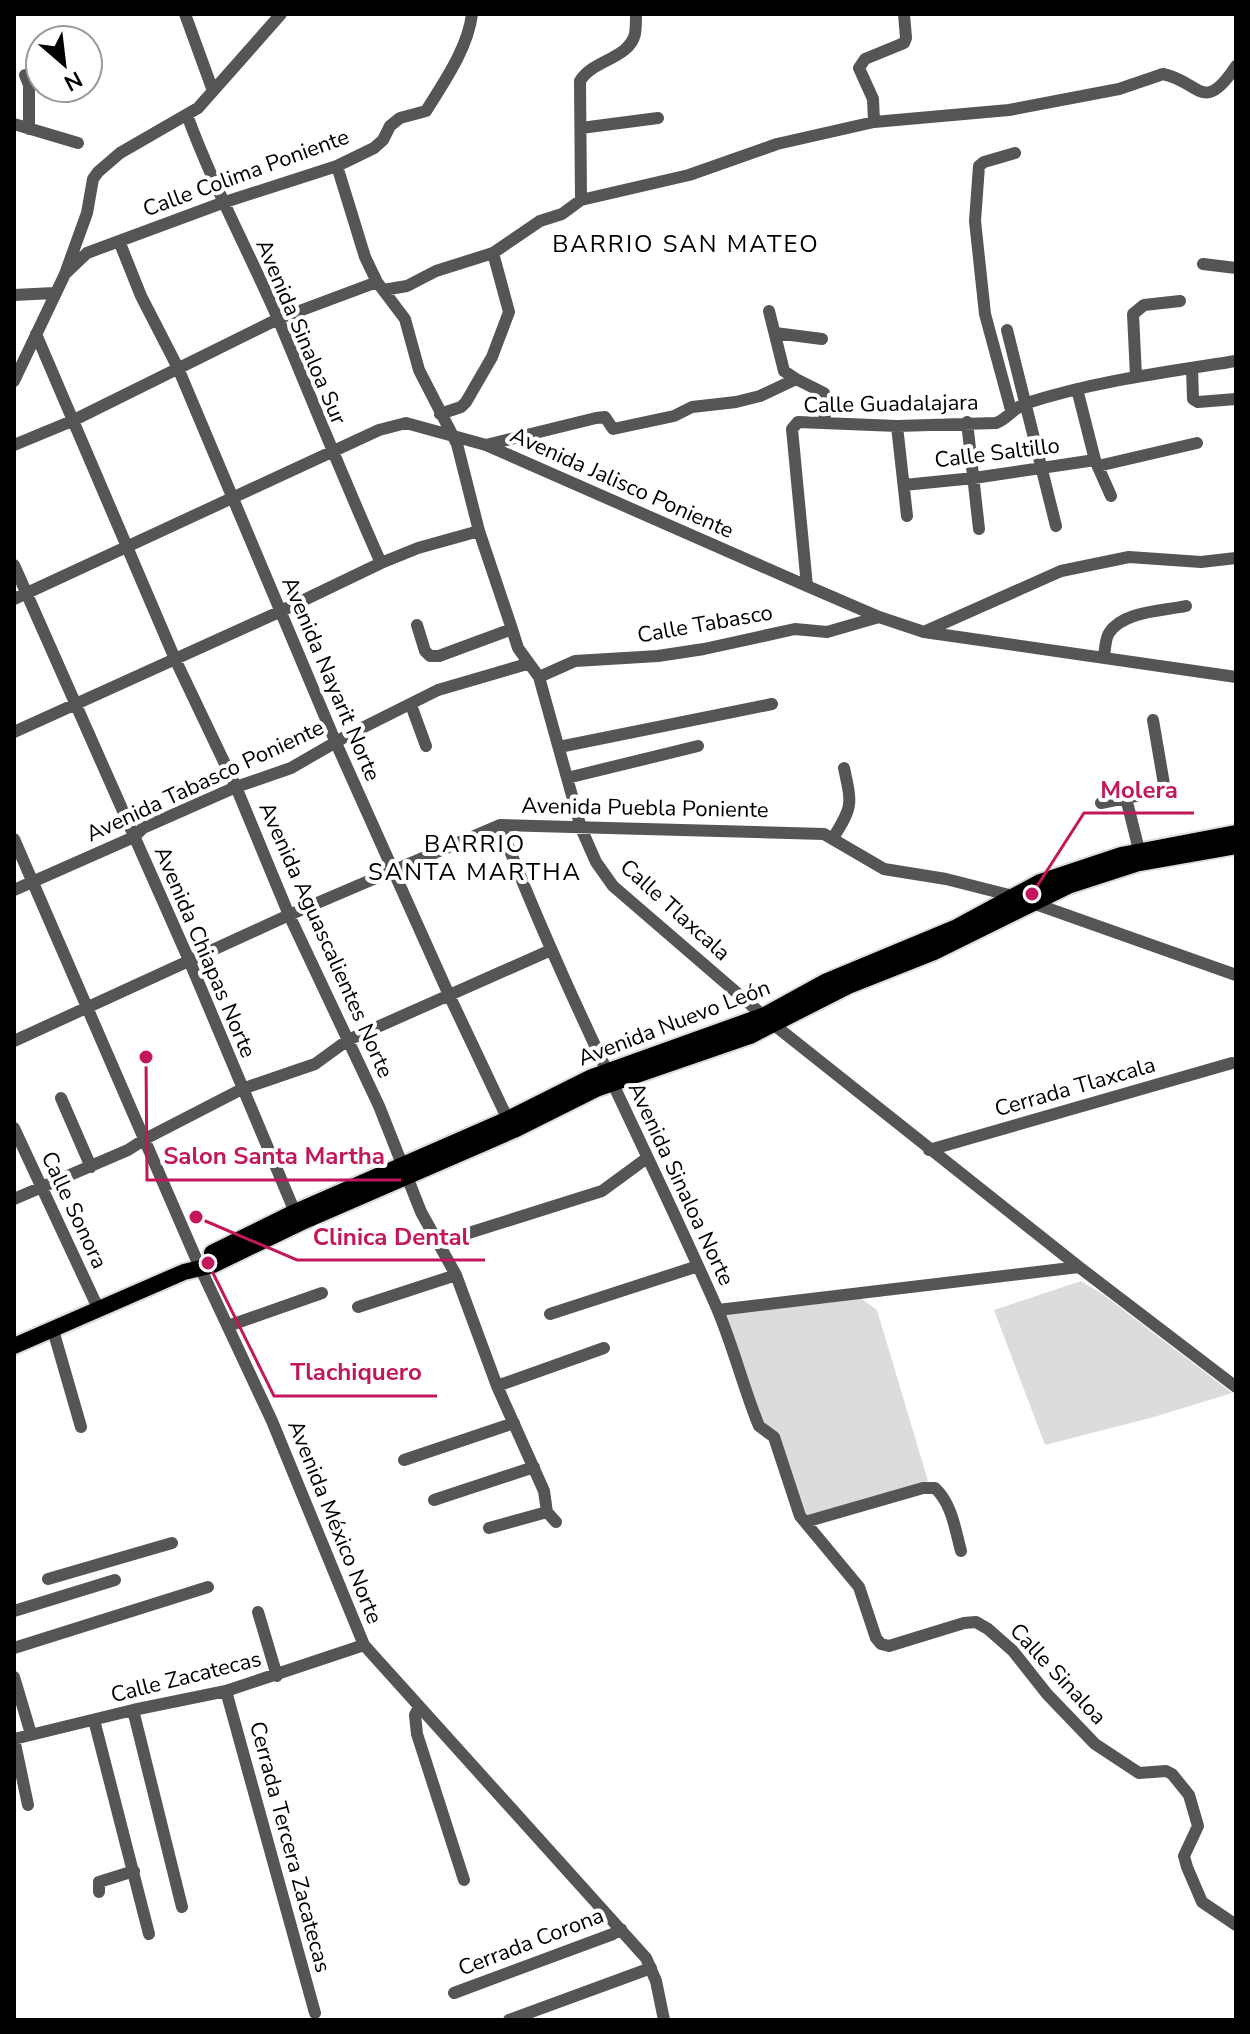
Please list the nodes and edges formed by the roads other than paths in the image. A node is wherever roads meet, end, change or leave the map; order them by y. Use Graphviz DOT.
graph roads {
  1 [pos="185,14"];
  2 [pos="281,14"];
  3 [pos="472,14"];
  4 [pos="636,14"];
  5 [pos="904,14"];
  6 [pos="1236,66"];
  7 [pos="213,91"];
  8 [pos="29,104"];
  9 [pos="187,115"];
  10 [pos="658,118"];
  11 [pos="874,122"];
  12 [pos="14,124"];
  13 [pos="581,128"];
  14 [pos="29,129"];
  15 [pos="78,143"];
  16 [pos="1015,153"];
  17 [pos="337,166"];
  18 [pos="581,200"];
  19 [pos="222,203"];
  20 [pos="119,241"];
  21 [pos="493,253"];
  22 [pos="1203,264"];
  23 [pos="1236,268"];
  24 [pos="65,274"];
  25 [pos="380,286"];
  26 [pos="54,293"];
  27 [pos="14,295"];
  28 [pos="1180,301"];
  29 [pos="769,311"];
  30 [pos="278,319"];
  31 [pos="1007,330"];
  32 [pos="775,333"];
  33 [pos="36,334"];
  34 [pos="822,339"];
  35 [pos="1236,361"];
  36 [pos="178,368"];
  37 [pos="1192,368"];
  38 [pos="1136,376"];
  39 [pos="796,379"];
  40 [pos="14,381"];
  41 [pos="1077,389"];
  42 [pos="1236,399"];
  43 [pos="1026,404"];
  44 [pos="1011,410"];
  45 [pos="440,414"];
  46 [pos="72,421"];
  47 [pos="967,422"];
  48 [pos="825,423"];
  49 [pos="897,426"];
  50 [pos="452,434"];
  51 [pos="1197,443"];
  52 [pos="14,445"];
  53 [pos="486,445"];
  54 [pos="332,454"];
  55 [pos="1097,463"];
  56 [pos="1042,468"];
  57 [pos="974,478"];
  58 [pos="904,485"];
  59 [pos="1111,496"];
  60 [pos="232,498"];
  61 [pos="907,516"];
  62 [pos="1056,526"];
  63 [pos="979,529"];
  64 [pos="479,531"];
  65 [pos="128,546"];
  66 [pos="1236,558"];
  67 [pos="381,563"];
  68 [pos="14,565"];
  69 [pos="807,586"];
  70 [pos="20,596"];
  71 [pos="1186,606"];
  72 [pos="279,612"];
  73 [pos="879,617"];
  74 [pos="417,625"];
  75 [pos="512,629"];
  76 [pos="924,632"];
  77 [pos="1104,658"];
  78 [pos="175,659"];
  79 [pos="527,664"];
  80 [pos="539,677"];
  81 [pos="1236,677"];
  82 [pos="772,704"];
  83 [pos="75,705"];
  84 [pos="411,705"];
  85 [pos="1153,720"];
  86 [pos="14,732"];
  87 [pos="336,743"];
  88 [pos="426,746"];
  89 [pos="698,746"];
  90 [pos="559,747"];
  91 [pos="844,768"];
  92 [pos="567,778"];
  93 [pos="236,787"];
  94 [pos="1126,798"];
  95 [pos="1101,803"];
  96 [pos="500,825"];
  97 [pos="581,828"];
  98 [pos="1236,833"];
  99 [pos="134,837"];
  100 [pos="833,838"];
  101 [pos="14,839"];
  102 [pos="1236,846"];
  103 [pos="1139,850"];
  104 [pos="393,869"];
  105 [pos="33,881"];
  106 [pos="14,890"];
  107 [pos="1013,896"];
  108 [pos="1032,902"];
  109 [pos="289,915"];
  110 [pos="551,950"];
  111 [pos="189,960"];
  112 [pos="1236,975"];
  113 [pos="449,995"];
  114 [pos="88,1006"];
  115 [pos="769,1020"];
  116 [pos="348,1040"];
  117 [pos="14,1041"];
  118 [pos="1232,1063"];
  119 [pos="609,1078"];
  120 [pos="242,1089"];
  121 [pos="61,1098"];
  122 [pos="511,1125"];
  123 [pos="14,1128"];
  124 [pos="145,1139"];
  125 [pos="929,1150"];
  126 [pos="647,1158"];
  127 [pos="91,1167"];
  128 [pos="404,1171"];
  129 [pos="40,1187"];
  130 [pos="14,1199"];
  131 [pos="298,1218"];
  132 [pos="437,1243"];
  133 [pos="698,1266"];
  134 [pos="1079,1267"];
  135 [pos="194,1268"];
  136 [pos="456,1275"];
  137 [pos="322,1293"];
  138 [pos="358,1307"];
  139 [pos="98,1308"];
  140 [pos="718,1310"];
  141 [pos="550,1314"];
  142 [pos="228,1326"];
  143 [pos="53,1330"];
  144 [pos="14,1346"];
  145 [pos="604,1348"];
  146 [pos="497,1386"];
  147 [pos="1236,1387"];
  148 [pos="514,1423"];
  149 [pos="81,1427"];
  150 [pos="404,1460"];
  151 [pos="534,1467"];
  152 [pos="434,1500"];
  153 [pos="803,1519"];
  154 [pos="489,1528"];
  155 [pos="172,1543"];
  156 [pos="961,1551"];
  157 [pos="84,1569"];
  158 [pos="48,1579"];
  159 [pos="115,1580"];
  160 [pos="91,1587"];
  161 [pos="208,1587"];
  162 [pos="14,1611"];
  163 [pos="258,1612"];
  164 [pos="364,1645"];
  165 [pos="14,1648"];
  166 [pos="277,1676"];
  167 [pos="14,1677"];
  168 [pos="226,1691"];
  169 [pos="419,1707"];
  170 [pos="133,1710"];
  171 [pos="94,1720"];
  172 [pos="31,1734"];
  173 [pos="14,1739"];
  174 [pos="28,1805"];
  175 [pos="134,1871"];
  176 [pos="464,1880"];
  177 [pos="99,1892"];
  178 [pos="182,1907"];
  179 [pos="1236,1925"];
  180 [pos="621,1929"];
  181 [pos="149,1934"];
  182 [pos="651,1968"];
  183 [pos="454,1993"];
  184 [pos="315,2013"];
  185 [pos="509,2020"];
  186 [pos="664,2020"];
  1 -- 7 [label="street"];
  2 -- 7 [label="street"];
  3 -- 17 [label="street, Calle Colima Poniente"];
  4 -- 13 [label="street"];
  5 -- 11 [label="street"];
  6 -- 11 [label="street"];
  7 -- 9 [label="street"];
  8 -- 14 [label="street"];
  9 -- 19 [label="street, Avenida Sinaloa Sur"];
  9 -- 24 [label="street"];
  10 -- 13 [label="street"];
  11 -- 18 [label="street"];
  12 -- 14 [label="street"];
  13 -- 18 [label="street"];
  14 -- 15 [label="street"];
  16 -- 44 [label="street"];
  17 -- 19 [label="street, Calle Colima Poniente"];
  17 -- 25 [label="street, Calle Tlaxcala"];
  18 -- 21 [label="street"];
  19 -- 20 [label="street, Calle Colima Poniente"];
  19 -- 30 [label="street, Avenida Sinaloa Sur"];
  20 -- 24 [label="street, Calle Colima Poniente"];
  20 -- 36 [label="street, Avenida Nayarit Norte"];
  21 -- 25 [label="street"];
  21 -- 45 [label="street"];
  22 -- 23 [label="street"];
  24 -- 26 [label="street"];
  25 -- 30 [label="street"];
  25 -- 45 [label="street, Calle Tlaxcala"];
  26 -- 27 [label="street"];
  26 -- 33 [label="street"];
  28 -- 38 [label="street"];
  29 -- 32 [label="street"];
  30 -- 36 [label="street"];
  30 -- 54 [label="street, Avenida Sinaloa Sur"];
  31 -- 43 [label="street"];
  32 -- 34 [label="street"];
  32 -- 39 [label="street"];
  33 -- 40 [label="street"];
  33 -- 46 [label="street, Avenida Aguascalientes Norte"];
  35 -- 37 [label="street, Calle Guadalajara"];
  36 -- 46 [label="street"];
  36 -- 60 [label="street, Avenida Nayarit Norte"];
  37 -- 38 [label="street, Calle Guadalajara"];
  37 -- 42 [label="street"];
  38 -- 41 [label="street, Calle Guadalajara"];
  39 -- 48 [label="street"];
  39 -- 53 [label="street"];
  41 -- 43 [label="street, Calle Guadalajara"];
  41 -- 55 [label="street, Calle Saltillo"];
  43 -- 44 [label="street, Calle Guadalajara"];
  43 -- 56 [label="street"];
  44 -- 47 [label="street, Calle Guadalajara"];
  45 -- 50 [label="street, Calle Tlaxcala"];
  46 -- 52 [label="street"];
  46 -- 65 [label="street, Avenida Aguascalientes Norte"];
  47 -- 49 [label="street, Calle Guadalajara"];
  47 -- 57 [label="street"];
  48 -- 49 [label="street, Calle Guadalajara"];
  48 -- 69 [label="street, Calle Guadalajara"];
  49 -- 58 [label="street"];
  50 -- 53 [label="street, Avenida Jalisco Poniente"];
  50 -- 54 [label="street, Avenida Jalisco Poniente"];
  50 -- 64 [label="street, Calle Tlaxcala"];
  51 -- 55 [label="street"];
  53 -- 69 [label="street, Avenida Jalisco Poniente"];
  54 -- 60 [label="street, Avenida Jalisco Poniente"];
  54 -- 67 [label="street, Avenida Sinaloa Sur"];
  55 -- 56 [label="street, Calle Saltillo"];
  55 -- 59 [label="street, Calle Saltillo"];
  56 -- 57 [label="street, Calle Saltillo"];
  56 -- 62 [label="street"];
  57 -- 58 [label="street, Calle Saltillo"];
  57 -- 63 [label="street"];
  58 -- 61 [label="street"];
  60 -- 65 [label="street, Avenida Jalisco Poniente"];
  60 -- 72 [label="street, Avenida Nayarit Norte"];
  64 -- 67 [label="street"];
  64 -- 75 [label="street, Calle Tlaxcala"];
  65 -- 70 [label="street, Avenida Jalisco Poniente"];
  65 -- 78 [label="street, Avenida Aguascalientes Norte"];
  66 -- 76 [label="street"];
  67 -- 72 [label="street"];
  68 -- 70 [label="street, Avenida Chiapas Norte"];
  69 -- 73 [label="street, Avenida Jalisco Poniente"];
  70 -- 83 [label="street, Avenida Chiapas Norte"];
  71 -- 77 [label="street"];
  72 -- 78 [label="street"];
  72 -- 87 [label="street, Avenida Nayarit Norte"];
  73 -- 76 [label="street, Avenida Jalisco Poniente"];
  73 -- 80 [label="street, Calle Tabasco"];
  74 -- 75 [label="street"];
  75 -- 79 [label="street, Calle Tlaxcala"];
  76 -- 77 [label="street, Avenida Jalisco Poniente"];
  77 -- 81 [label="street, Avenida Jalisco Poniente"];
  78 -- 83 [label="street"];
  78 -- 93 [label="street, Avenida Aguascalientes Norte"];
  79 -- 80 [label="street, Calle Tlaxcala"];
  79 -- 84 [label="street, Avenida Tabasco Poniente"];
  80 -- 90 [label="street, Calle Tlaxcala"];
  82 -- 90 [label="street"];
  83 -- 86 [label="street"];
  83 -- 99 [label="street, Avenida Chiapas Norte"];
  84 -- 87 [label="street, Avenida Tabasco Poniente"];
  84 -- 88 [label="street"];
  85 -- 94 [label="street"];
  87 -- 93 [label="street, Avenida Tabasco Poniente"];
  87 -- 104 [label="street, Avenida Nayarit Norte"];
  89 -- 92 [label="street"];
  90 -- 92 [label="street, Calle Tlaxcala"];
  91 -- 100 [label="street"];
  92 -- 97 [label="street, Calle Tlaxcala"];
  93 -- 99 [label="street, Avenida Tabasco Poniente"];
  93 -- 109 [label="street, Avenida Aguascalientes Norte"];
  94 -- 95 [label="street"];
  94 -- 103 [label="street"];
  96 -- 97 [label="street, Avenida Puebla Poniente"];
  96 -- 104 [label="street, Avenida Puebla Poniente"];
  96 -- 110 [label="street, Avenida Sinaloa Norte"];
  97 -- 100 [label="street, Avenida Puebla Poniente"];
  97 -- 115 [label="street, Calle Tlaxcala"];
  98 -- 103 [label="main road, Avenida Nuevo León"];
  99 -- 105 [label="street, Avenida Tabasco Poniente"];
  99 -- 111 [label="street, Avenida Chiapas Norte"];
  100 -- 107 [label="street, Avenida Puebla Poniente"];
  101 -- 105 [label="street, Avenida México Norte"];
  102 -- 108 [label="main road, Avenida Nuevo León"];
  103 -- 107 [label="main road, Avenida Nuevo León"];
  104 -- 109 [label="street, Avenida Puebla Poniente"];
  104 -- 113 [label="street, Avenida Nayarit Norte"];
  105 -- 106 [label="street, Avenida Tabasco Poniente"];
  105 -- 114 [label="street, Avenida México Norte"];
  107 -- 108 [label="street, Avenida Puebla Poniente"];
  107 -- 115 [label="main road, Avenida Nuevo León"];
  108 -- 112 [label="street, Avenida Puebla Poniente"];
  108 -- 115 [label="main road, Avenida Nuevo León"];
  109 -- 111 [label="street, Avenida Puebla Poniente"];
  109 -- 116 [label="street, Avenida Aguascalientes Norte"];
  110 -- 113 [label="street"];
  110 -- 119 [label="street, Avenida Sinaloa Norte"];
  111 -- 114 [label="street, Avenida Puebla Poniente"];
  111 -- 120 [label="street, Avenida Chiapas Norte"];
  113 -- 116 [label="street"];
  113 -- 122 [label="street, Avenida Nayarit Norte"];
  114 -- 117 [label="street, Avenida Puebla Poniente"];
  114 -- 124 [label="street, Avenida México Norte"];
  115 -- 119 [label="main road, Avenida Nuevo León"];
  115 -- 125 [label="street, Calle Tlaxcala"];
  116 -- 120 [label="street"];
  116 -- 128 [label="street, Avenida Aguascalientes Norte"];
  118 -- 125 [label="street, Cerrada Tlaxcala"];
  119 -- 122 [label="main road, Avenida Nuevo León"];
  119 -- 126 [label="street, Avenida Sinaloa Norte"];
  120 -- 124 [label="street"];
  120 -- 131 [label="street, Avenida Chiapas Norte"];
  121 -- 127 [label="street"];
  122 -- 128 [label="main road, Avenida Nuevo León"];
  123 -- 129 [label="street, Calle Sonora"];
  124 -- 127 [label="street"];
  124 -- 135 [label="street, Avenida México Norte"];
  125 -- 134 [label="street, Calle Tlaxcala"];
  126 -- 132 [label="street"];
  126 -- 133 [label="street, Avenida Sinaloa Norte"];
  127 -- 129 [label="street"];
  128 -- 131 [label="main road, Avenida Nuevo León"];
  128 -- 132 [label="street, Avenida Aguascalientes Norte"];
  129 -- 130 [label="street"];
  129 -- 139 [label="street, Calle Sonora"];
  131 -- 135 [label="main road, Avenida Nuevo León"];
  132 -- 136 [label="street, Avenida Aguascalientes Norte"];
  133 -- 140 [label="street, Avenida Sinaloa Norte"];
  133 -- 141 [label="street"];
  134 -- 140 [label="street"];
  134 -- 147 [label="street, Calle Tlaxcala"];
  135 -- 139 [label="main road, Avenida Nuevo León"];
  135 -- 142 [label="street, Avenida México Norte"];
  136 -- 138 [label="street"];
  136 -- 146 [label="street, Avenida Aguascalientes Norte"];
  137 -- 142 [label="street"];
  139 -- 143 [label="main road, Avenida Nuevo León"];
  140 -- 153 [label="street, Avenida Sinaloa Norte"];
  142 -- 164 [label="street, Avenida México Norte"];
  143 -- 144 [label="main road, Avenida Nuevo León"];
  143 -- 149 [label="street"];
  145 -- 146 [label="street"];
  146 -- 148 [label="street, Avenida Aguascalientes Norte"];
  148 -- 150 [label="street"];
  148 -- 151 [label="street, Avenida Aguascalientes Norte"];
  151 -- 152 [label="street"];
  151 -- 154 [label="street, Avenida Aguascalientes Norte"];
  153 -- 156 [label="street"];
  153 -- 179 [label="street, Calle Sinaloa"];
  155 -- 157 [label="street"];
  157 -- 158 [label="street"];
  157 -- 160 [label="street"];
  159 -- 160 [label="street"];
  160 -- 162 [label="street"];
  161 -- 165 [label="street"];
  163 -- 166 [label="street"];
  164 -- 166 [label="street, Calle Zacatecas"];
  164 -- 169 [label="street, Avenida México Norte"];
  166 -- 168 [label="street, Calle Zacatecas"];
  167 -- 172 [label="street"];
  168 -- 170 [label="street, Calle Zacatecas"];
  168 -- 184 [label="street, Cerrada Tercera Zacatecas"];
  169 -- 176 [label="street"];
  169 -- 180 [label="street, Avenida México Norte"];
  170 -- 171 [label="street, Calle Zacatecas"];
  170 -- 178 [label="street"];
  171 -- 172 [label="street, Calle Zacatecas"];
  171 -- 175 [label="street"];
  172 -- 173 [label="street, Calle Zacatecas"];
  173 -- 174 [label="street"];
  175 -- 177 [label="street"];
  175 -- 181 [label="street"];
  180 -- 182 [label="street, Avenida México Norte"];
  180 -- 183 [label="street, Cerrada Corona"];
  182 -- 185 [label="street"];
  182 -- 186 [label="street, Avenida México Norte"];
}
